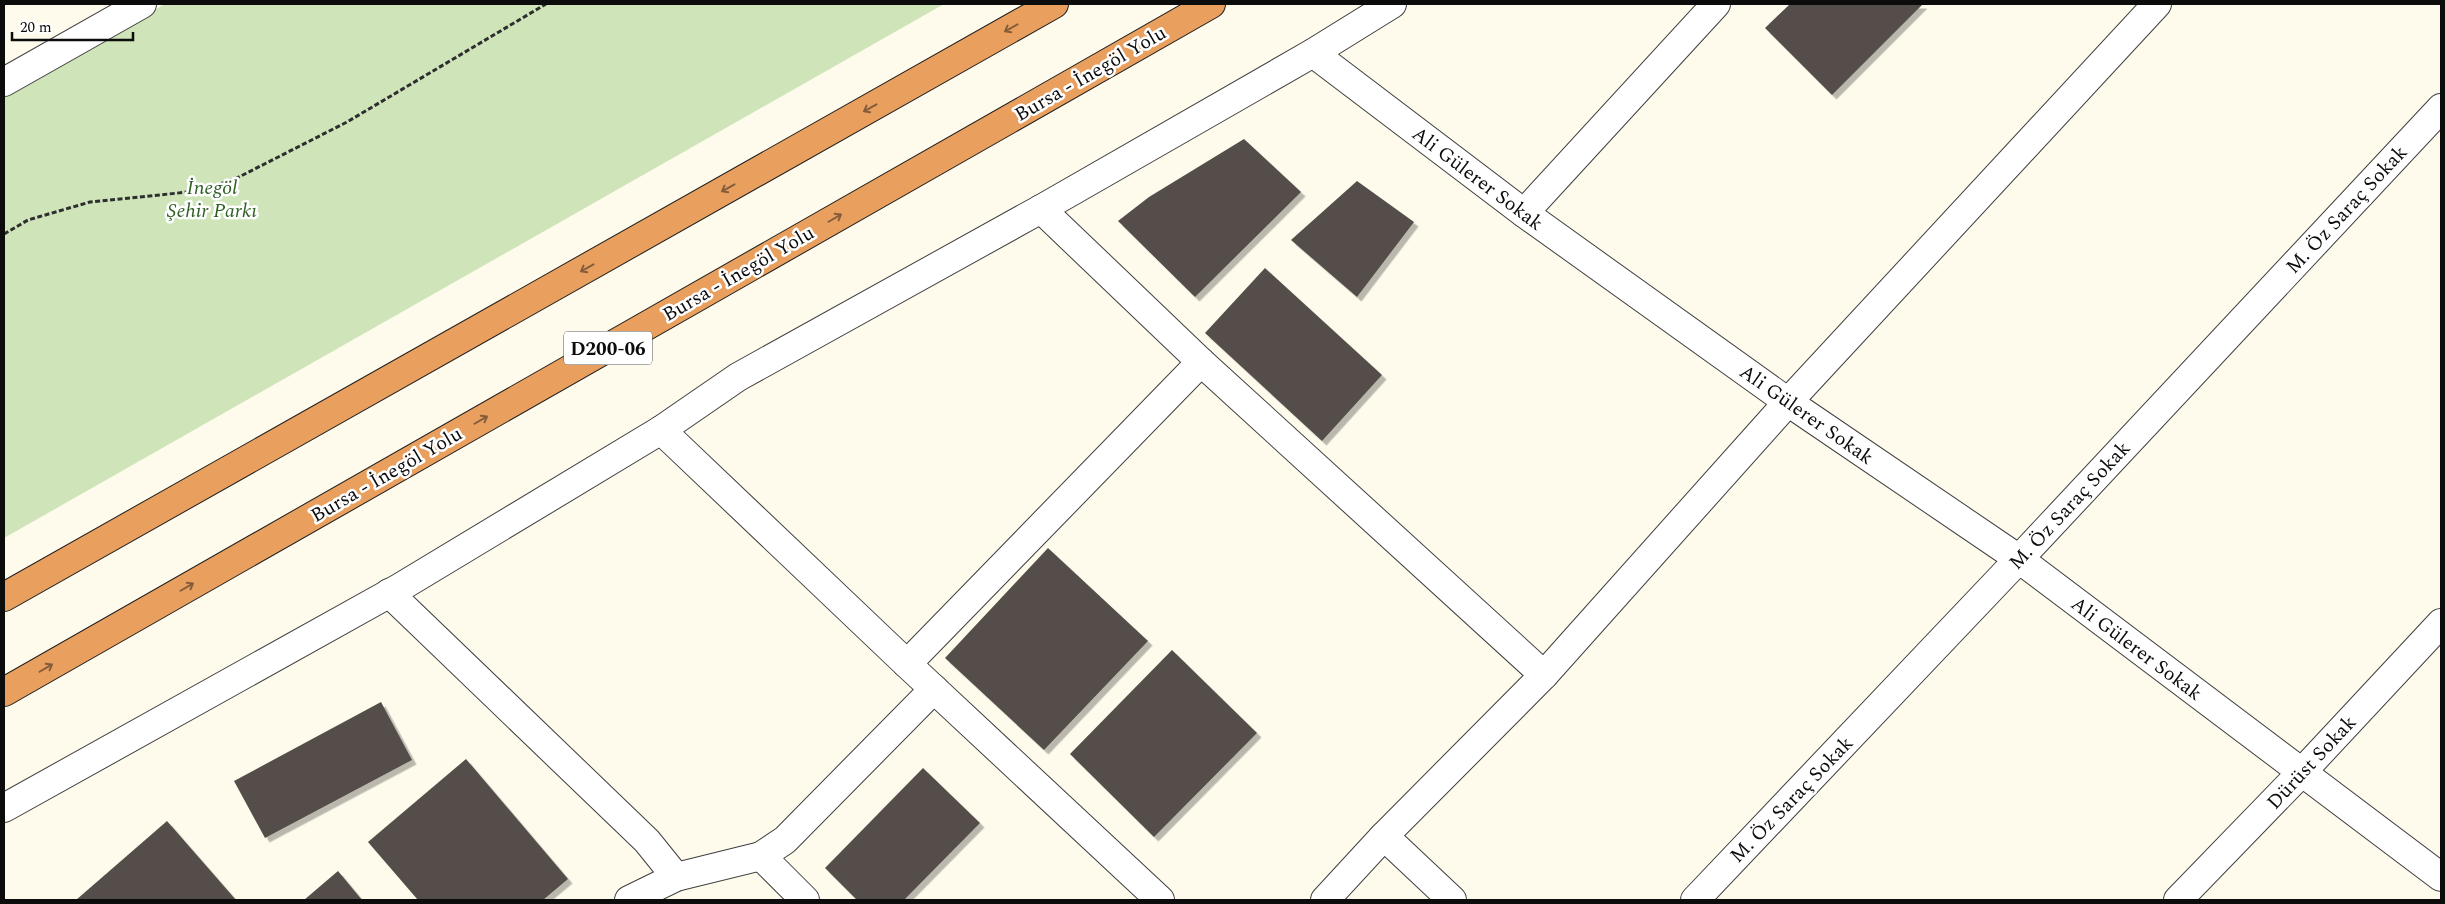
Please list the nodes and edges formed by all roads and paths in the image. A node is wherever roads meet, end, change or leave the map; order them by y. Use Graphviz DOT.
graph roads {
  1 [pos="142,4"];
  2 [pos="546,4"];
  3 [pos="1054,4"];
  4 [pos="1211,4"];
  5 [pos="1392,4"];
  6 [pos="1716,4"];
  7 [pos="2157,4"];
  8 [pos="1313,53"];
  9 [pos="4,82"];
  10 [pos="2441,108"];
  11 [pos="1041,210"];
  12 [pos="1524,213"];
  13 [pos="4,234"];
  14 [pos="1201,362"];
  15 [pos="1788,402"];
  16 [pos="660,430"];
  17 [pos="2019,559"];
  18 [pos="389,593"];
  19 [pos="4,597"];
  20 [pos="2441,623"];
  21 [pos="906,664"];
  22 [pos="1544,675"];
  23 [pos="934,689"];
  24 [pos="4,692"];
  25 [pos="2302,772"];
  26 [pos="4,808"];
  27 [pos="1384,836"];
  28 [pos="760,856"];
  29 [pos="676,877"];
  30 [pos="2441,877"];
  31 [pos="629,900"];
  32 [pos="805,900"];
  33 [pos="1160,900"];
  34 [pos="1325,900"];
  35 [pos="1452,900"];
  36 [pos="1695,900"];
  37 [pos="2178,900"];
  1 -- 9 [label="street"];
  2 -- 13 [label="path"];
  3 -- 19 [label="highway, one-way"];
  24 -- 4 [label="highway, Bursa - İnegöl Yolu / D200-06, one-way"];
  5 -- 8 [label="street"];
  6 -- 12 [label="street"];
  7 -- 15 [label="street"];
  8 -- 11 [label="street"];
  8 -- 12 [label="street, Ali Gülerer Sokak"];
  10 -- 17 [label="street, M. Öz Saraç Sokak"];
  11 -- 14 [label="street"];
  11 -- 16 [label="street"];
  12 -- 15 [label="street, Ali Gülerer Sokak"];
  14 -- 21 [label="street"];
  14 -- 22 [label="street"];
  15 -- 17 [label="street, Ali Gülerer Sokak"];
  15 -- 22 [label="street"];
  16 -- 18 [label="street"];
  16 -- 21 [label="street"];
  17 -- 25 [label="street, Ali Gülerer Sokak"];
  17 -- 36 [label="street, M. Öz Saraç Sokak"];
  18 -- 26 [label="street"];
  18 -- 29 [label="street"];
  20 -- 25 [label="street, Dürüst Sokak"];
  21 -- 23 [label="street"];
  22 -- 27 [label="street"];
  23 -- 28 [label="street"];
  23 -- 33 [label="street"];
  25 -- 30 [label="street, Ali Gülerer Sokak"];
  25 -- 37 [label="street, Dürüst Sokak"];
  27 -- 34 [label="street"];
  27 -- 35 [label="street"];
  28 -- 29 [label="street"];
  28 -- 32 [label="street"];
  29 -- 31 [label="street"];
}
